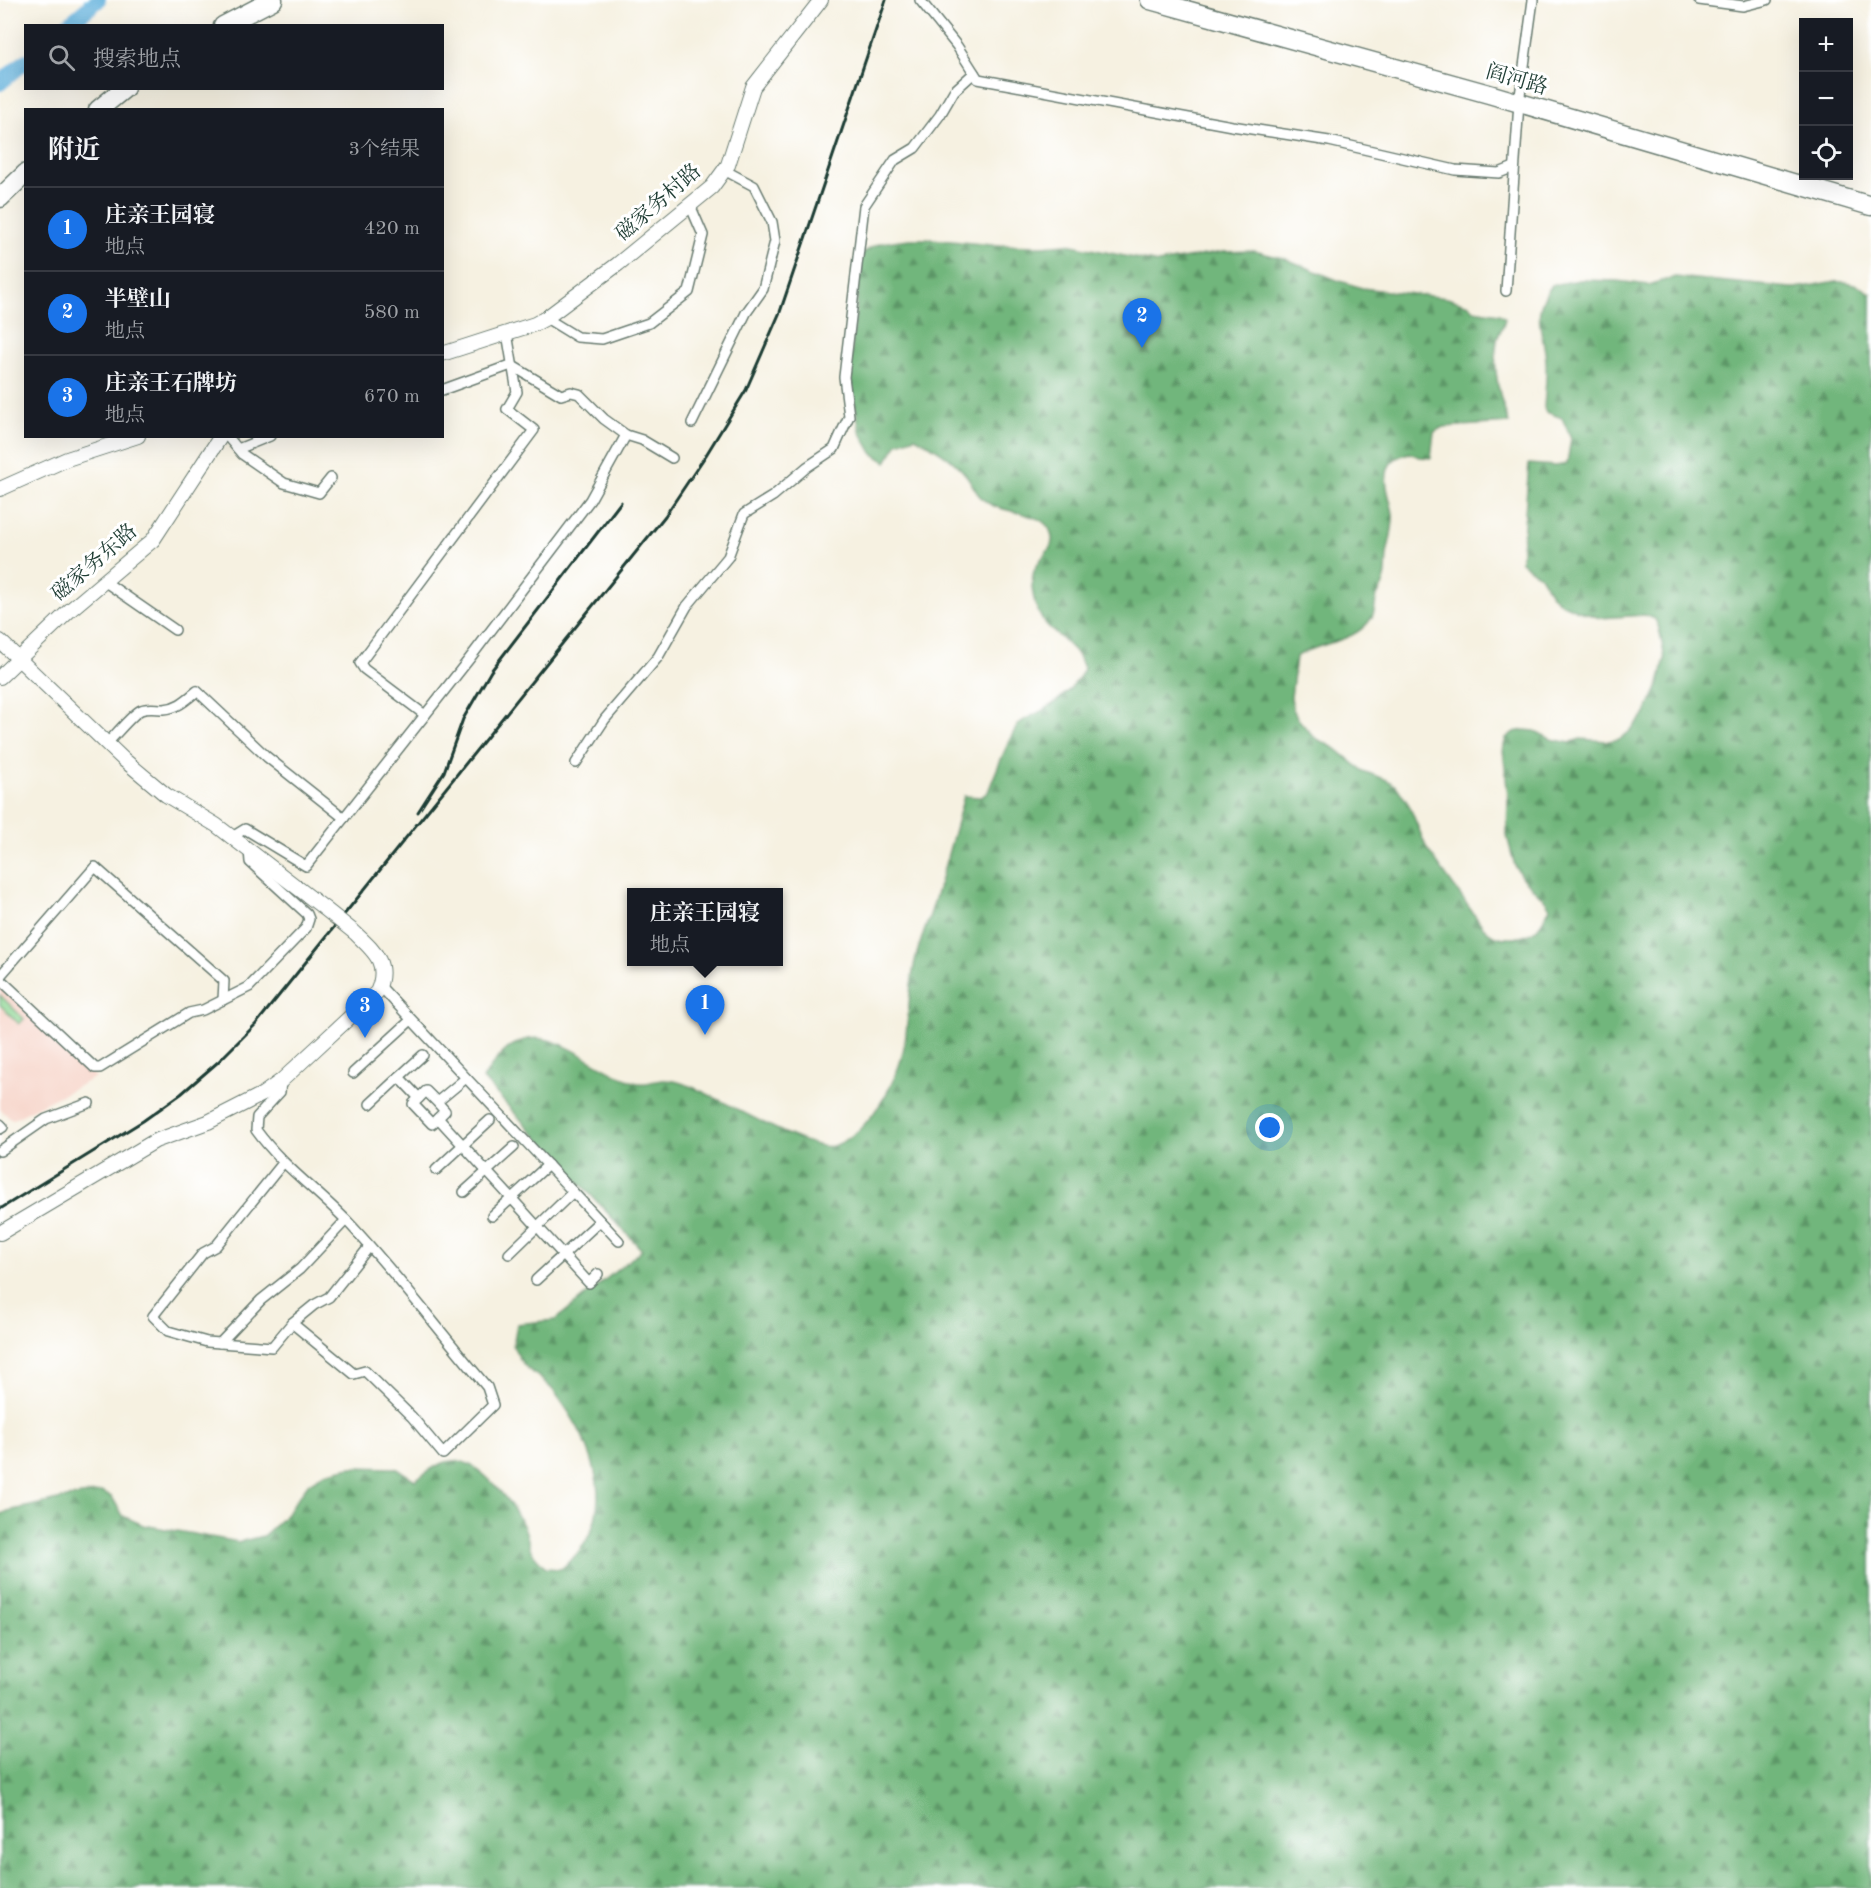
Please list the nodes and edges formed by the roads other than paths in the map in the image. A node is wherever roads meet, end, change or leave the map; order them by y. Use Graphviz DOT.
graph roads {
  1 [pos="273,0"];
  2 [pos="822,0"];
  3 [pos="920,0"];
  4 [pos="1150,0"];
  5 [pos="1533,0"];
  6 [pos="1699,0"];
  7 [pos="1767,0"];
  8 [pos="226,24"];
  9 [pos="974,73"];
  10 [pos="122,90"];
  11 [pos="1519,103"];
  12 [pos="100,108"];
  13 [pos="1514,166"];
  14 [pos="724,170"];
  15 [pos="24,175"];
  16 [pos="0,198"];
  17 [pos="690,205"];
  18 [pos="1871,206"];
  19 [pos="1506,291"];
  20 [pos="546,318"];
  21 [pos="507,333"];
  22 [pos="444,353"];
  23 [pos="511,365"];
  24 [pos="444,389"];
  25 [pos="692,423"];
  26 [pos="626,435"];
  27 [pos="132,438"];
  28 [pos="219,438"];
  29 [pos="228,438"];
  30 [pos="265,438"];
  31 [pos="237,449"];
  32 [pos="672,458"];
  33 [pos="331,478"];
  34 [pos="0,489"];
  35 [pos="104,582"];
  36 [pos="175,630"];
  37 [pos="0,640"];
  38 [pos="19,658"];
  39 [pos="0,677"];
  40 [pos="425,715"];
  41 [pos="107,743"];
  42 [pos="576,763"];
  43 [pos="344,818"];
  44 [pos="232,837"];
  45 [pos="249,850"];
  46 [pos="0,978"];
  47 [pos="380,986"];
  48 [pos="223,1000"];
  49 [pos="411,1020"];
  50 [pos="423,1054"];
  51 [pos="352,1073"];
  52 [pos="399,1077"];
  53 [pos="466,1078"];
  54 [pos="281,1081"];
  55 [pos="419,1098"];
  56 [pos="437,1102"];
  57 [pos="89,1103"];
  58 [pos="369,1104"];
  59 [pos="438,1118"];
  60 [pos="490,1120"];
  61 [pos="0,1124"];
  62 [pos="0,1129"];
  63 [pos="462,1145"];
  64 [pos="514,1147"];
  65 [pos="0,1151"];
  66 [pos="283,1163"];
  67 [pos="548,1165"];
  68 [pos="436,1170"];
  69 [pos="486,1172"];
  70 [pos="464,1192"];
  71 [pos="573,1192"];
  72 [pos="511,1198"];
  73 [pos="492,1216"];
  74 [pos="346,1220"];
  75 [pos="600,1221"];
  76 [pos="537,1227"];
  77 [pos="0,1233"];
  78 [pos="620,1241"];
  79 [pos="369,1247"];
  80 [pos="509,1254"];
  81 [pos="563,1255"];
  82 [pos="598,1274"];
  83 [pos="536,1280"];
  84 [pos="292,1323"];
  85 [pos="220,1343"];
  1 -- 8 [label="highway"];
  2 -- 14 [label="street, 磁家务村路"];
  3 -- 9 [label="street"];
  4 -- 11 [label="highway, 阎河路"];
  5 -- 11 [label="street"];
  6 -- 7 [label="street"];
  9 -- 13 [label="street"];
  9 -- 42 [label="street"];
  10 -- 12 [label="highway"];
  11 -- 13 [label="street"];
  11 -- 18 [label="highway, 阎河路"];
  13 -- 19 [label="street"];
  14 -- 17 [label="street, 磁家务村路"];
  14 -- 25 [label="street"];
  15 -- 16 [label="highway"];
  17 -- 20 [label="street, 磁家务村路"];
  17 -- 20 [label="street"];
  20 -- 21 [label="street, 磁家务村路"];
  21 -- 22 [label="street, 磁家务村路"];
  21 -- 23 [label="street"];
  23 -- 24 [label="street"];
  23 -- 26 [label="street"];
  23 -- 40 [label="street"];
  26 -- 32 [label="street"];
  26 -- 40 [label="street"];
  27 -- 34 [label="street"];
  28 -- 35 [label="street, 磁家务东路"];
  29 -- 31 [label="street"];
  30 -- 31 [label="street"];
  31 -- 33 [label="street"];
  35 -- 36 [label="street"];
  35 -- 38 [label="street, 磁家务东路"];
  37 -- 38 [label="street"];
  38 -- 39 [label="street, 磁家务东路"];
  38 -- 41 [label="street"];
  40 -- 43 [label="street"];
  41 -- 43 [label="street"];
  41 -- 44 [label="street"];
  43 -- 44 [label="street"];
  44 -- 45 [label="street"];
  45 -- 47 [label="street, bridge"];
  45 -- 48 [label="street"];
  46 -- 48 [label="street"];
  46 -- 48 [label="street"];
  47 -- 49 [label="street"];
  47 -- 54 [label="street"];
  49 -- 51 [label="street"];
  49 -- 53 [label="street"];
  50 -- 52 [label="street"];
  52 -- 55 [label="street"];
  52 -- 58 [label="street"];
  53 -- 56 [label="street"];
  53 -- 67 [label="street"];
  54 -- 66 [label="street"];
  54 -- 77 [label="street"];
  55 -- 56 [label="street"];
  55 -- 59 [label="street"];
  56 -- 59 [label="street"];
  57 -- 65 [label="street"];
  59 -- 63 [label="street"];
  60 -- 63 [label="street"];
  61 -- 62 [label="street"];
  63 -- 68 [label="street"];
  63 -- 69 [label="street"];
  64 -- 69 [label="street"];
  66 -- 74 [label="street"];
  66 -- 85 [label="street"];
  67 -- 71 [label="street"];
  67 -- 72 [label="street"];
  69 -- 70 [label="street"];
  69 -- 72 [label="street"];
  71 -- 75 [label="street"];
  71 -- 76 [label="street"];
  72 -- 73 [label="street"];
  72 -- 76 [label="street"];
  74 -- 79 [label="street"];
  74 -- 85 [label="street"];
  75 -- 78 [label="street"];
  75 -- 81 [label="street"];
  76 -- 80 [label="street"];
  76 -- 81 [label="street"];
  79 -- 84 [label="street"];
  79 -- 84 [label="street"];
  81 -- 82 [label="street"];
  81 -- 83 [label="street"];
  84 -- 85 [label="street"];
}
